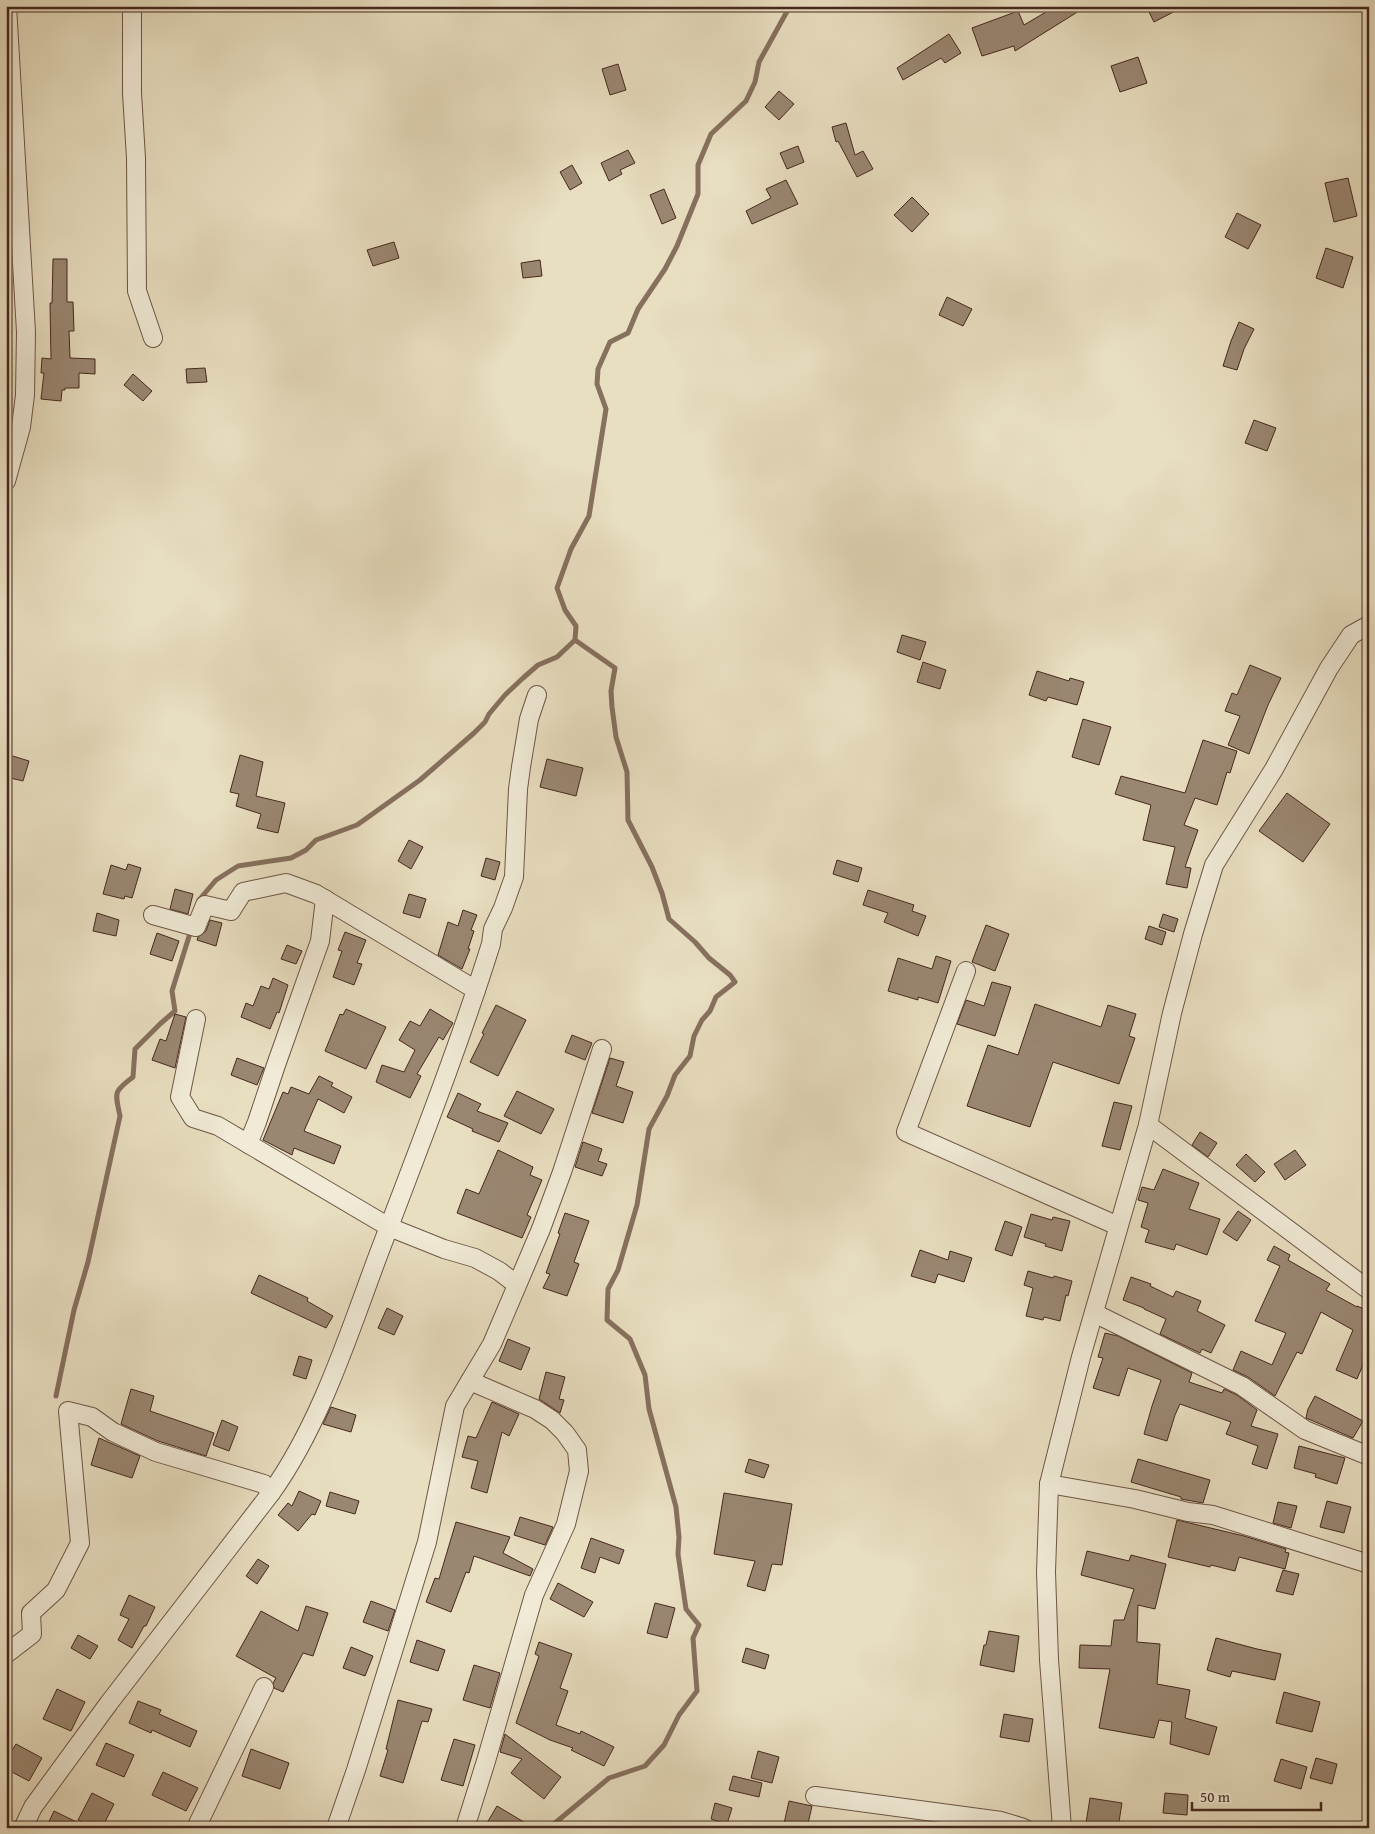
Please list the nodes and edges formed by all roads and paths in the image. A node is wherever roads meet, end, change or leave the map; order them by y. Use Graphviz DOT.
graph roads {
  1 [pos="7,6"];
  2 [pos="132,6"];
  3 [pos="153,338"];
  4 [pos="8,473"];
  5 [pos="1369,625"];
  6 [pos="537,695"];
  7 [pos="325,899"];
  8 [pos="154,915"];
  9 [pos="966,971"];
  10 [pos="476,990"];
  11 [pos="196,1019"];
  12 [pos="602,1049"];
  13 [pos="1148,1125"];
  14 [pos="248,1144"];
  15 [pos="1118,1226"];
  16 [pos="389,1227"];
  17 [pos="516,1284"];
  18 [pos="1369,1290"];
  19 [pos="1094,1313"];
  20 [pos="470,1381"];
  21 [pos="1369,1456"];
  22 [pos="1049,1484"];
  23 [pos="272,1494"];
  24 [pos="1369,1564"];
  25 [pos="6,1654"];
  26 [pos="264,1688"];
  27 [pos="815,1796"];
  28 [pos="23,1828"];
  29 [pos="196,1828"];
  30 [pos="336,1828"];
  31 [pos="465,1828"];
  32 [pos="1024,1828"];
  33 [pos="1062,1828"];
  1 -- 4 [label="street"];
  2 -- 3 [label="street"];
  5 -- 13 [label="street"];
  6 -- 10 [label="street"];
  7 -- 8 [label="street"];
  7 -- 10 [label="street"];
  7 -- 14 [label="street"];
  9 -- 15 [label="street"];
  10 -- 16 [label="street"];
  11 -- 14 [label="street"];
  12 -- 17 [label="street"];
  13 -- 15 [label="street"];
  13 -- 18 [label="street"];
  14 -- 16 [label="street"];
  15 -- 19 [label="street"];
  16 -- 17 [label="street"];
  16 -- 23 [label="street"];
  17 -- 20 [label="street"];
  19 -- 21 [label="street"];
  19 -- 22 [label="street"];
  20 -- 30 [label="street"];
  20 -- 31 [label="street"];
  22 -- 24 [label="street"];
  22 -- 33 [label="street"];
  23 -- 25 [label="street"];
  23 -- 28 [label="street"];
  26 -- 29 [label="street"];
  27 -- 32 [label="street"];
}
